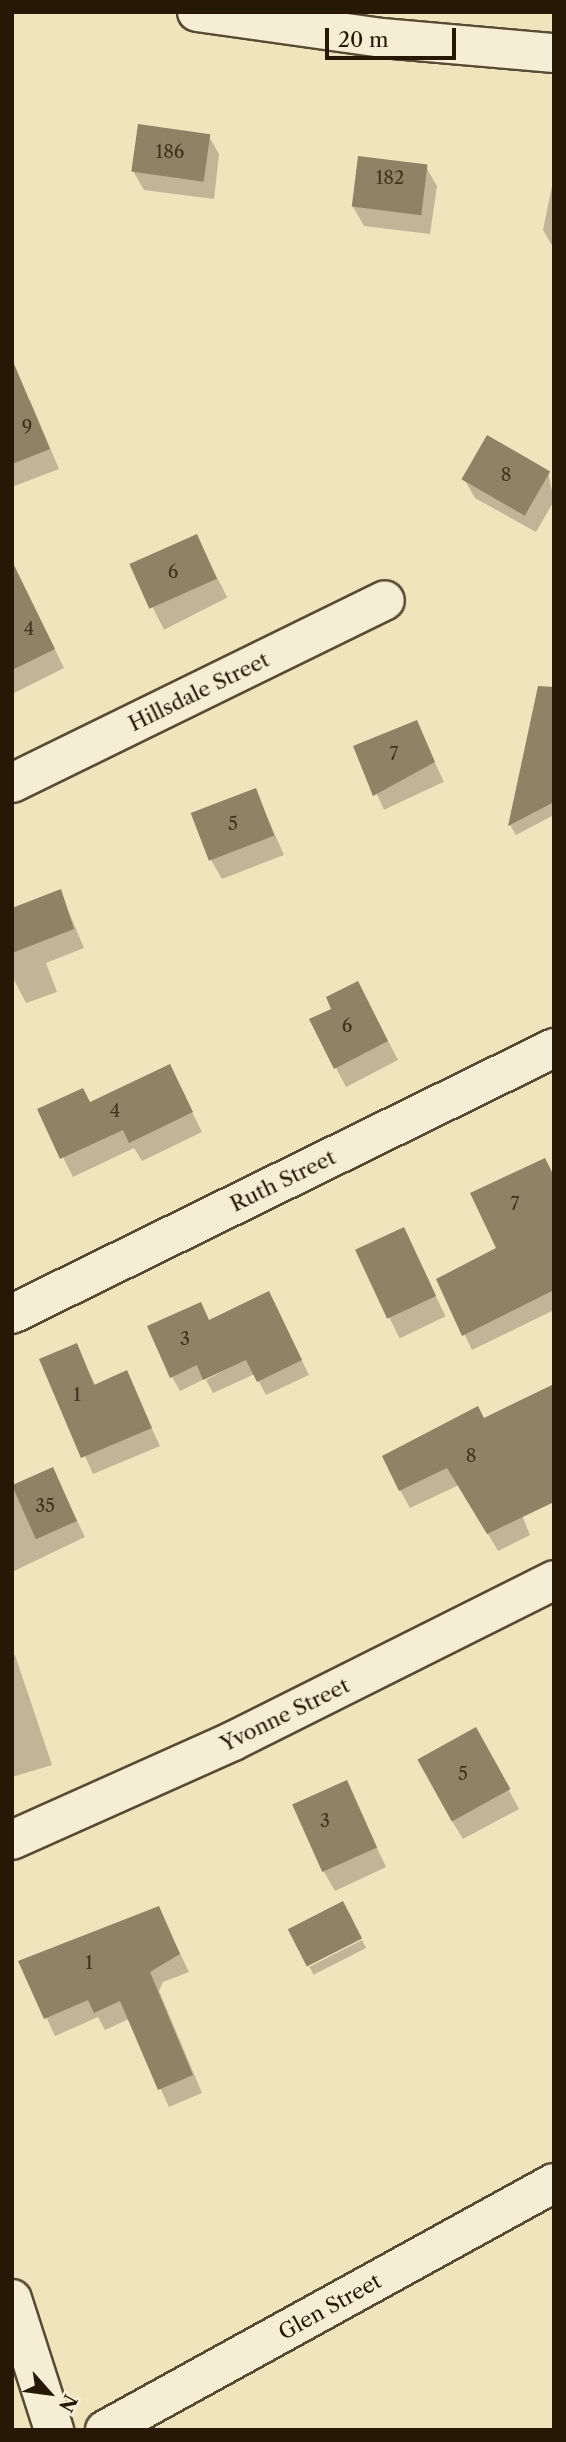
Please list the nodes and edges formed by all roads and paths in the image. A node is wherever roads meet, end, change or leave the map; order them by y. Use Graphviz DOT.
graph roads {
  1 [pos="197,12"];
  2 [pos="554,53"];
  3 [pos="385,600"];
  4 [pos="12,783"];
  5 [pos="554,1048"];
  6 [pos="12,1314"];
  7 [pos="554,1580"];
  8 [pos="12,1839"];
  9 [pos="554,2183"];
  10 [pos="12,2299"];
  11 [pos="54,2430"];
  12 [pos="105,2430"];
  1 -- 2 [label="street"];
  3 -- 4 [label="street, Hillsdale Street"];
  5 -- 6 [label="street, Ruth Street"];
  7 -- 8 [label="street, Yvonne Street"];
  9 -- 12 [label="street, Glen Street"];
  10 -- 11 [label="street"];
}
